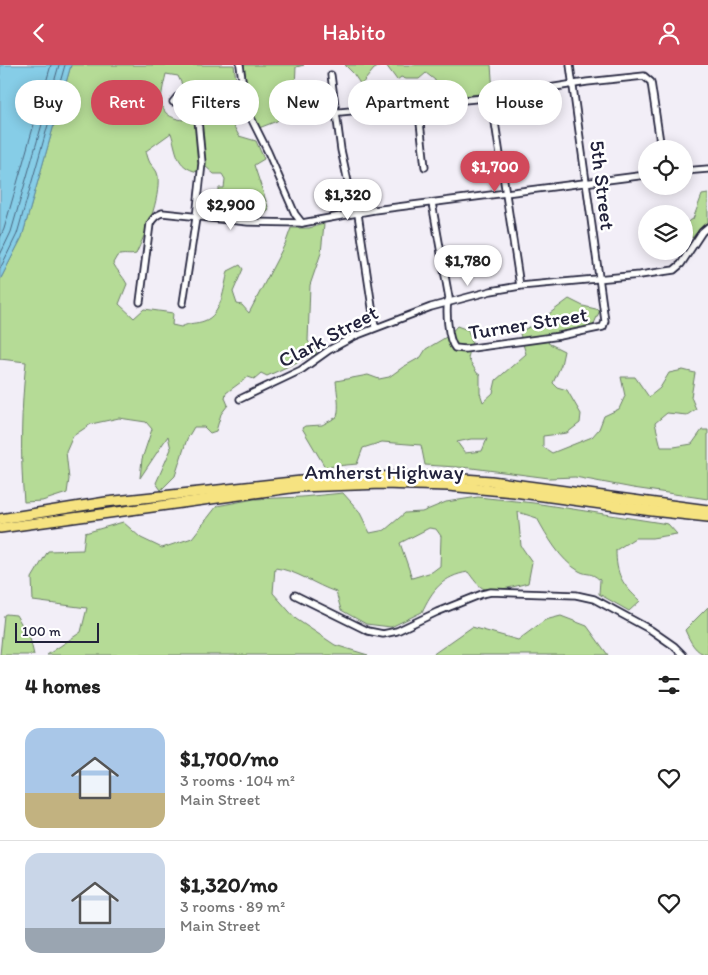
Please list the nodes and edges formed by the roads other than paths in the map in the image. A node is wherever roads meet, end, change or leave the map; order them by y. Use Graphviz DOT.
graph roads {
  1 [pos="240,65"];
  2 [pos="570,65"];
  3 [pos="331,75"];
  4 [pos="332,80"];
  5 [pos="574,84"];
  6 [pos="562,86"];
  7 [pos="199,125"];
  8 [pos="338,125"];
  9 [pos="420,125"];
  10 [pos="495,125"];
  11 [pos="660,140"];
  12 [pos="425,167"];
  13 [pos="708,169"];
  14 [pos="693,170"];
  15 [pos="638,176"];
  16 [pos="586,183"];
  17 [pos="506,193"];
  18 [pos="432,203"];
  19 [pos="357,213"];
  20 [pos="196,218"];
  21 [pos="302,223"];
  22 [pos="708,227"];
  23 [pos="600,279"];
  24 [pos="520,286"];
  25 [pos="140,302"];
  26 [pos="183,303"];
  27 [pos="447,303"];
  28 [pos="375,327"];
  29 [pos="240,399"];
  30 [pos="708,510"];
  31 [pos="42,517"];
  32 [pos="708,517"];
  33 [pos="0,519"];
  34 [pos="0,528"];
  35 [pos="295,595"];
  36 [pos="683,655"];
  1 -- 21 [label="street"];
  2 -- 5 [label="street, 5th Street"];
  3 -- 4 [label="street"];
  5 -- 6 [label="street"];
  5 -- 11 [label="street"];
  5 -- 16 [label="street, 5th Street"];
  7 -- 20 [label="street"];
  8 -- 19 [label="street"];
  9 -- 12 [label="street"];
  10 -- 17 [label="street"];
  13 -- 14 [label="street"];
  15 -- 16 [label="street"];
  16 -- 17 [label="street"];
  16 -- 23 [label="street, 5th Street"];
  17 -- 18 [label="street"];
  17 -- 24 [label="street"];
  18 -- 19 [label="street"];
  18 -- 27 [label="street"];
  19 -- 21 [label="street"];
  19 -- 28 [label="street"];
  20 -- 21 [label="street"];
  20 -- 25 [label="street"];
  20 -- 26 [label="street"];
  22 -- 23 [label="street, Clark Street"];
  23 -- 24 [label="street, Clark Street"];
  23 -- 27 [label="street, Turner Street"];
  24 -- 27 [label="street, Clark Street"];
  27 -- 28 [label="street, Clark Street"];
  28 -- 29 [label="street, Clark Street"];
  30 -- 31 [label="highway, Amherst Highway"];
  31 -- 32 [label="highway, Amherst Highway"];
  31 -- 33 [label="highway, Amherst Highway"];
  31 -- 34 [label="highway, Amherst Highway"];
  35 -- 36 [label="street"];
}
